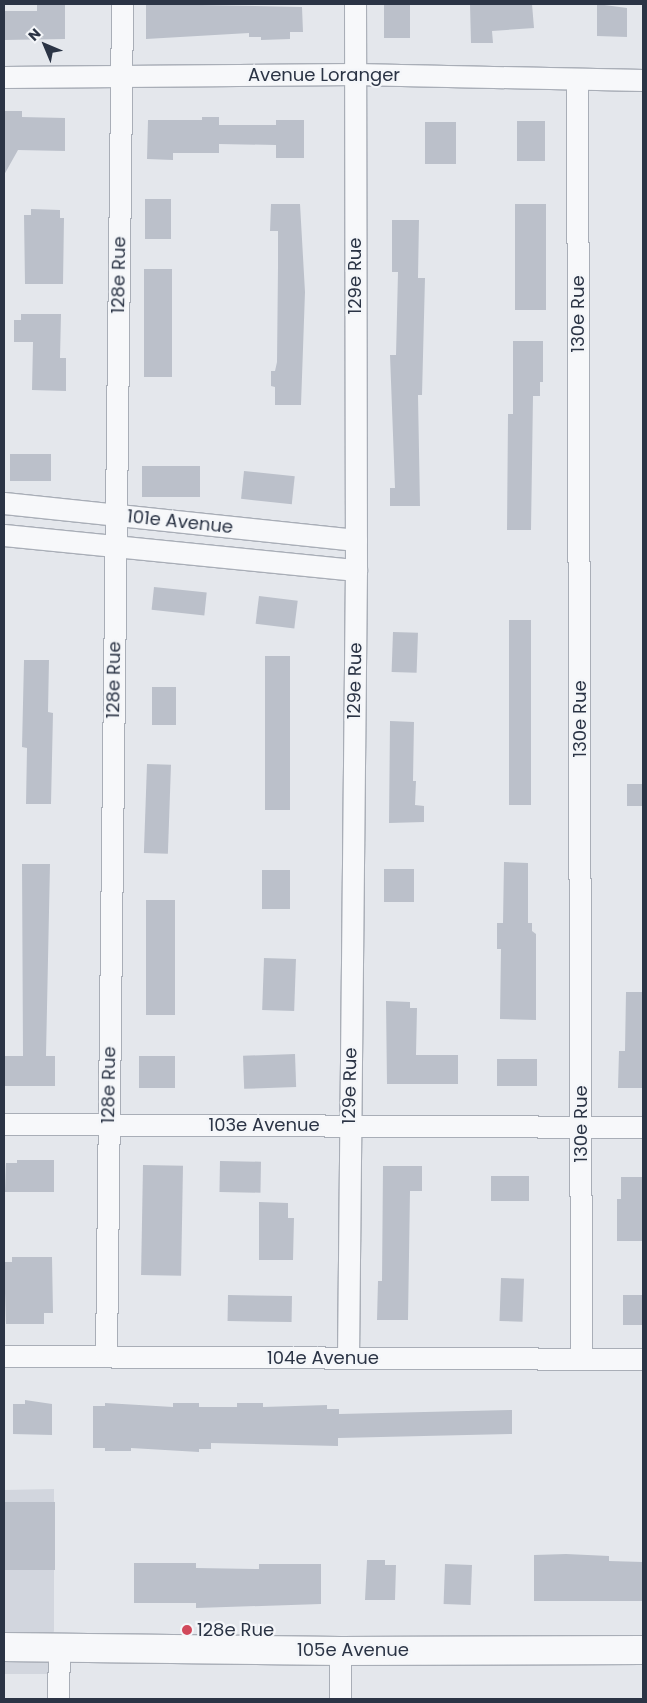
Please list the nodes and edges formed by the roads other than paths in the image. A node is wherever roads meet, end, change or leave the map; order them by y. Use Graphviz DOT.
graph roads {
  1 [pos="122,4"];
  2 [pos="355,4"];
  3 [pos="355,74"];
  4 [pos="121,76"];
  5 [pos="4,77"];
  6 [pos="577,79"];
  7 [pos="643,80"];
  8 [pos="4,503"];
  9 [pos="116,515"];
  10 [pos="4,535"];
  11 [pos="356,540"];
  12 [pos="116,546"];
  13 [pos="356,570"];
  14 [pos="4,1124"];
  15 [pos="109,1125"];
  16 [pos="350,1126"];
  17 [pos="582,1126"];
  18 [pos="643,1126"];
  19 [pos="4,1356"];
  20 [pos="106,1356"];
  21 [pos="348,1358"];
  22 [pos="581,1359"];
  23 [pos="643,1359"];
  24 [pos="4,1647"];
  25 [pos="59,1647"];
  26 [pos="643,1650"];
  27 [pos="340,1651"];
  28 [pos="58,1699"];
  29 [pos="340,1699"];
  1 -- 4 [label="street, 128e Rue"];
  2 -- 3 [label="street, 129e Rue"];
  3 -- 4 [label="street, Avenue Loranger"];
  3 -- 6 [label="street, Avenue Loranger"];
  3 -- 11 [label="street, 129e Rue"];
  4 -- 5 [label="street, Avenue Loranger"];
  4 -- 9 [label="street, 128e Rue"];
  6 -- 7 [label="street, Avenue Loranger"];
  6 -- 17 [label="street, 130e Rue"];
  8 -- 9 [label="street, 101e Avenue"];
  9 -- 11 [label="street, 101e Avenue"];
  9 -- 12 [label="street, 128e Rue"];
  10 -- 12 [label="street, 101e Avenue"];
  11 -- 13 [label="street, 129e Rue"];
  12 -- 13 [label="street, 101e Avenue"];
  12 -- 15 [label="street, 128e Rue"];
  13 -- 16 [label="street, 129e Rue"];
  14 -- 15 [label="street, 103e Avenue"];
  15 -- 16 [label="street, 103e Avenue"];
  15 -- 20 [label="street, 128e Rue"];
  16 -- 17 [label="street, 103e Avenue"];
  16 -- 21 [label="street, 129e Rue"];
  17 -- 18 [label="street, 103e Avenue"];
  17 -- 22 [label="street, 130e Rue"];
  19 -- 20 [label="street, 104e Avenue"];
  20 -- 21 [label="street, 104e Avenue"];
  21 -- 22 [label="street, 104e Avenue"];
  22 -- 23 [label="street, 104e Avenue"];
  24 -- 25 [label="street, 105e Avenue"];
  25 -- 27 [label="street, 105e Avenue"];
  25 -- 28 [label="street"];
  26 -- 27 [label="street, 105e Avenue"];
  27 -- 29 [label="street"];
}
